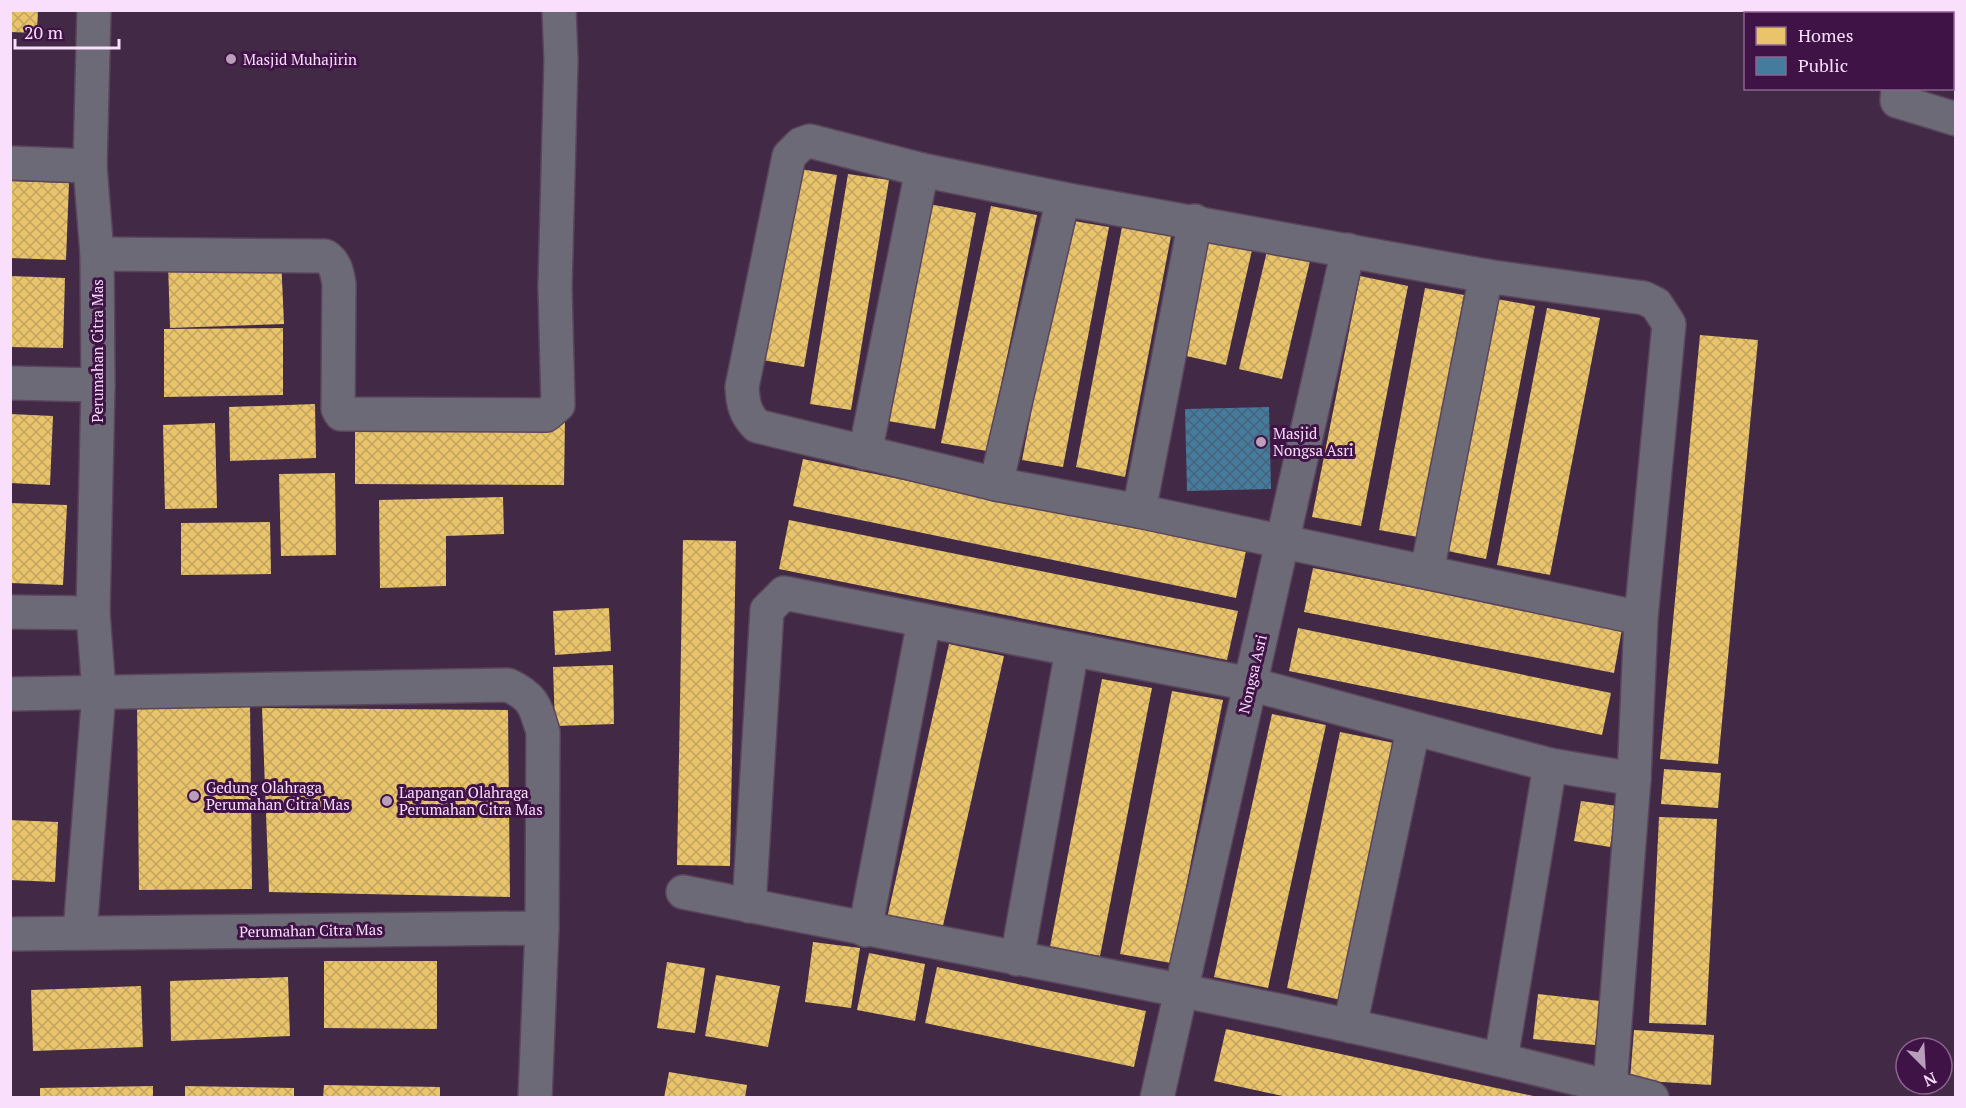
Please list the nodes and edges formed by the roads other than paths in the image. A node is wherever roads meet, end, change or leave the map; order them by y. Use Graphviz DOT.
graph roads {
  1 [pos="94,10"];
  2 [pos="559,10"];
  3 [pos="1898,90"];
  4 [pos="1956,119"];
  5 [pos="10,163"];
  6 [pos="90,166"];
  7 [pos="922,170"];
  8 [pos="1063,199"];
  9 [pos="1194,221"];
  10 [pos="1348,250"];
  11 [pos="97,254"];
  12 [pos="1486,276"];
  13 [pos="10,383"];
  14 [pos="98,385"];
  15 [pos="865,453"];
  16 [pos="996,484"];
  17 [pos="1139,511"];
  18 [pos="1282,543"];
  19 [pos="1427,571"];
  20 [pos="10,612"];
  21 [pos="93,613"];
  22 [pos="1641,618"];
  23 [pos="924,621"];
  24 [pos="1072,650"];
  25 [pos="1250,684"];
  26 [pos="99,692"];
  27 [pos="10,694"];
  28 [pos="1413,730"];
  29 [pos="1550,765"];
  30 [pos="1634,779"];
  31 [pos="683,892"];
  32 [pos="749,906"];
  33 [pos="542,927"];
  34 [pos="865,930"];
  35 [pos="80,932"];
  36 [pos="10,934"];
  37 [pos="1017,958"];
  38 [pos="1181,989"];
  39 [pos="1350,1026"];
  40 [pos="1501,1059"];
  41 [pos="1610,1086"];
  42 [pos="535,1098"];
  43 [pos="1157,1098"];
  44 [pos="1652,1098"];
  1 -- 6 [label="street, Perumahan Citra Mas"];
  2 -- 11 [label="street"];
  3 -- 4 [label="street"];
  5 -- 6 [label="street"];
  6 -- 11 [label="street, Perumahan Citra Mas"];
  7 -- 8 [label="street"];
  7 -- 15 [label="street"];
  7 -- 15 [label="street"];
  8 -- 9 [label="street"];
  8 -- 16 [label="street"];
  9 -- 10 [label="street"];
  9 -- 17 [label="street"];
  10 -- 12 [label="street"];
  10 -- 18 [label="street, Nongsa Asri"];
  11 -- 14 [label="street, Perumahan Citra Mas"];
  12 -- 19 [label="street"];
  12 -- 22 [label="street"];
  13 -- 14 [label="street"];
  14 -- 21 [label="street, Perumahan Citra Mas"];
  15 -- 16 [label="street"];
  16 -- 17 [label="street"];
  17 -- 18 [label="street"];
  18 -- 19 [label="street"];
  18 -- 25 [label="street, Nongsa Asri"];
  19 -- 22 [label="street"];
  20 -- 21 [label="street"];
  21 -- 26 [label="street, Perumahan Citra Mas"];
  22 -- 30 [label="street"];
  23 -- 24 [label="street"];
  23 -- 32 [label="street"];
  23 -- 34 [label="street"];
  24 -- 25 [label="street"];
  24 -- 37 [label="street"];
  25 -- 28 [label="street"];
  25 -- 38 [label="street, Nongsa Asri"];
  26 -- 27 [label="street"];
  26 -- 33 [label="street"];
  26 -- 35 [label="street, Perumahan Citra Mas"];
  28 -- 29 [label="street"];
  28 -- 39 [label="street"];
  29 -- 30 [label="street"];
  29 -- 40 [label="street"];
  30 -- 41 [label="street"];
  31 -- 32 [label="street"];
  32 -- 34 [label="street"];
  33 -- 35 [label="street, Perumahan Citra Mas"];
  33 -- 42 [label="street"];
  34 -- 37 [label="street"];
  35 -- 36 [label="street, Perumahan Citra Mas"];
  37 -- 38 [label="street"];
  38 -- 39 [label="street"];
  38 -- 43 [label="street, Nongsa Asri"];
  39 -- 40 [label="street"];
  40 -- 41 [label="street"];
  41 -- 44 [label="street"];
}
